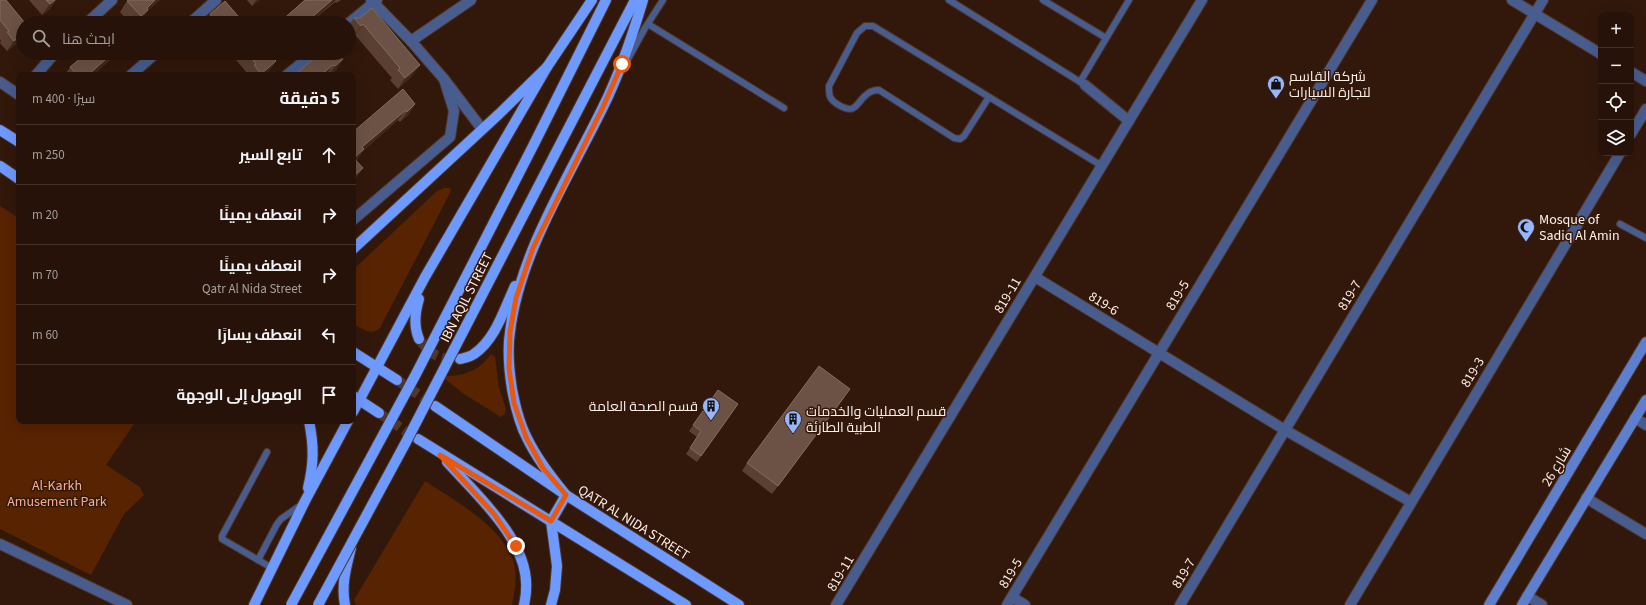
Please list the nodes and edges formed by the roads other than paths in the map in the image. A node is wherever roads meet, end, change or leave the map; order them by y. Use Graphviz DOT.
graph roads {
  1 [pos="112,0"];
  2 [pos="216,0"];
  3 [pos="471,0"];
  4 [pos="592,0"];
  5 [pos="606,0"];
  6 [pos="635,0"];
  7 [pos="643,0"];
  8 [pos="663,0"];
  9 [pos="949,0"];
  10 [pos="1044,0"];
  11 [pos="1129,0"];
  12 [pos="1202,0"];
  13 [pos="1372,0"];
  14 [pos="1512,0"];
  15 [pos="1543,0"];
  16 [pos="374,1"];
  17 [pos="1535,14"];
  18 [pos="95,16"];
  19 [pos="198,16"];
  20 [pos="356,17"];
  21 [pos="648,24"];
  22 [pos="1106,38"];
  23 [pos="411,40"];
  24 [pos="1598,52"];
  25 [pos="49,60"];
  26 [pos="148,60"];
  27 [pos="306,60"];
  28 [pos="547,67"];
  29 [pos="39,72"];
  30 [pos="134,72"];
  31 [pos="292,72"];
  32 [pos="1634,74"];
  33 [pos="444,79"];
  34 [pos="1646,81"];
  35 [pos="0,82"];
  36 [pos="1082,84"];
  37 [pos="612,86"];
  38 [pos="16,93"];
  39 [pos="989,97"];
  40 [pos="784,108"];
  41 [pos="1646,109"];
  42 [pos="1129,121"];
  43 [pos="482,129"];
  44 [pos="1634,129"];
  45 [pos="0,130"];
  46 [pos="16,140"];
  47 [pos="1618,156"];
  48 [pos="0,166"];
  49 [pos="1102,166"];
  50 [pos="16,177"];
  51 [pos="356,217"];
  52 [pos="1620,224"];
  53 [pos="1646,238"];
  54 [pos="356,246"];
  55 [pos="533,248"];
  56 [pos="1035,276"];
  57 [pos="424,277"];
  58 [pos="419,339"];
  59 [pos="1646,342"];
  60 [pos="1159,353"];
  61 [pos="356,354"];
  62 [pos="460,359"];
  63 [pos="377,367"];
  64 [pos="397,380"];
  65 [pos="356,398"];
  66 [pos="1646,400"];
  67 [pos="435,406"];
  68 [pos="379,413"];
  69 [pos="1635,418"];
  70 [pos="310,424"];
  71 [pos="346,424"];
  72 [pos="1646,425"];
  73 [pos="1285,430"];
  74 [pos="418,439"];
  75 [pos="267,452"];
  76 [pos="440,455"];
  77 [pos="566,495"];
  78 [pos="1586,498"];
  79 [pos="305,502"];
  80 [pos="1411,502"];
  81 [pos="551,521"];
  82 [pos="1646,534"];
  83 [pos="0,544"];
  84 [pos="352,545"];
  85 [pos="258,560"];
  86 [pos="272,568"];
  87 [pos="1527,596"];
  88 [pos="1009,601"];
  89 [pos="128,605"];
  90 [pos="254,605"];
  91 [pos="291,605"];
  92 [pos="318,605"];
  93 [pos="345,605"];
  94 [pos="524,605"];
  95 [pos="551,605"];
  96 [pos="686,605"];
  97 [pos="739,605"];
  98 [pos="836,605"];
  99 [pos="1025,605"];
  100 [pos="1180,605"];
  101 [pos="1350,605"];
  102 [pos="1489,605"];
  103 [pos="1522,605"];
  104 [pos="1542,605"];
  1 -- 18 [label="street"];
  2 -- 19 [label="street"];
  3 -- 23 [label="street"];
  4 -- 28 [label="main road"];
  5 -- 91 [label="main road, IBN AQIL STREET, bridge"];
  6 -- 84 [label="main road, IBN AQIL STREET, bridge"];
  7 -- 37 [label="main road"];
  8 -- 21 [label="lane"];
  9 -- 36 [label="lane"];
  10 -- 22 [label="lane"];
  11 -- 22 [label="lane"];
  12 -- 42 [label="street, 819-11"];
  13 -- 60 [label="street, 819-5"];
  14 -- 17 [label="street"];
  15 -- 17 [label="street, 819-7"];
  16 -- 20 [label="street"];
  16 -- 23 [label="street"];
  17 -- 24 [label="street"];
  17 -- 73 [label="street, 819-7"];
  21 -- 37 [label="lane"];
  21 -- 40 [label="lane"];
  22 -- 36 [label="lane"];
  23 -- 33 [label="street"];
  25 -- 29 [label="street"];
  26 -- 30 [label="street"];
  27 -- 31 [label="street"];
  28 -- 43 [label="main road"];
  28 -- 57 [label="main road"];
  32 -- 34 [label="street"];
  33 -- 43 [label="street"];
  33 -- 51 [label="street"];
  35 -- 38 [label="street"];
  36 -- 42 [label="street"];
  37 -- 55 [label="main road"];
  39 -- 39 [label="lane"];
  39 -- 49 [label="lane"];
  41 -- 44 [label="street"];
  42 -- 49 [label="street, 819-11"];
  43 -- 54 [label="main road"];
  45 -- 46 [label="main road"];
  47 -- 80 [label="street, 819-3"];
  48 -- 50 [label="main road"];
  49 -- 56 [label="street, 819-11"];
  52 -- 53 [label="lane"];
  55 -- 62 [label="main road"];
  55 -- 77 [label="main road"];
  56 -- 60 [label="street, 819-6"];
  56 -- 98 [label="street, 819-11"];
  57 -- 58 [label="main road"];
  57 -- 63 [label="main road"];
  59 -- 102 [label="main road, شارع 26"];
  60 -- 73 [label="street, 819-6"];
  60 -- 88 [label="street, 819-5"];
  61 -- 63 [label="main road"];
  63 -- 64 [label="main road"];
  63 -- 65 [label="main road"];
  65 -- 68 [label="main road"];
  66 -- 69 [label="main road"];
  67 -- 77 [label="main road, QATR AL NIDA STREET"];
  69 -- 72 [label="street"];
  69 -- 78 [label="main road"];
  70 -- 79 [label="main road"];
  71 -- 79 [label="main road"];
  73 -- 80 [label="street, 819-6"];
  73 -- 100 [label="street, 819-7"];
  74 -- 76 [label="main road"];
  75 -- 85 [label="lane"];
  76 -- 81 [label="main road"];
  76 -- 94 [label="main road"];
  77 -- 81 [label="main road"];
  77 -- 97 [label="main road, QATR AL NIDA STREET"];
  78 -- 82 [label="street"];
  78 -- 87 [label="main road"];
  79 -- 85 [label="lane"];
  79 -- 86 [label="main road"];
  80 -- 101 [label="street, 819-3"];
  81 -- 95 [label="main road"];
  81 -- 96 [label="main road"];
  83 -- 89 [label="street"];
  84 -- 92 [label="main road, IBN AQIL STREET, bridge"];
  84 -- 93 [label="main road"];
  85 -- 86 [label="lane"];
  86 -- 90 [label="main road"];
  87 -- 103 [label="main road"];
  87 -- 104 [label="street"];
  88 -- 99 [label="street"];
}
